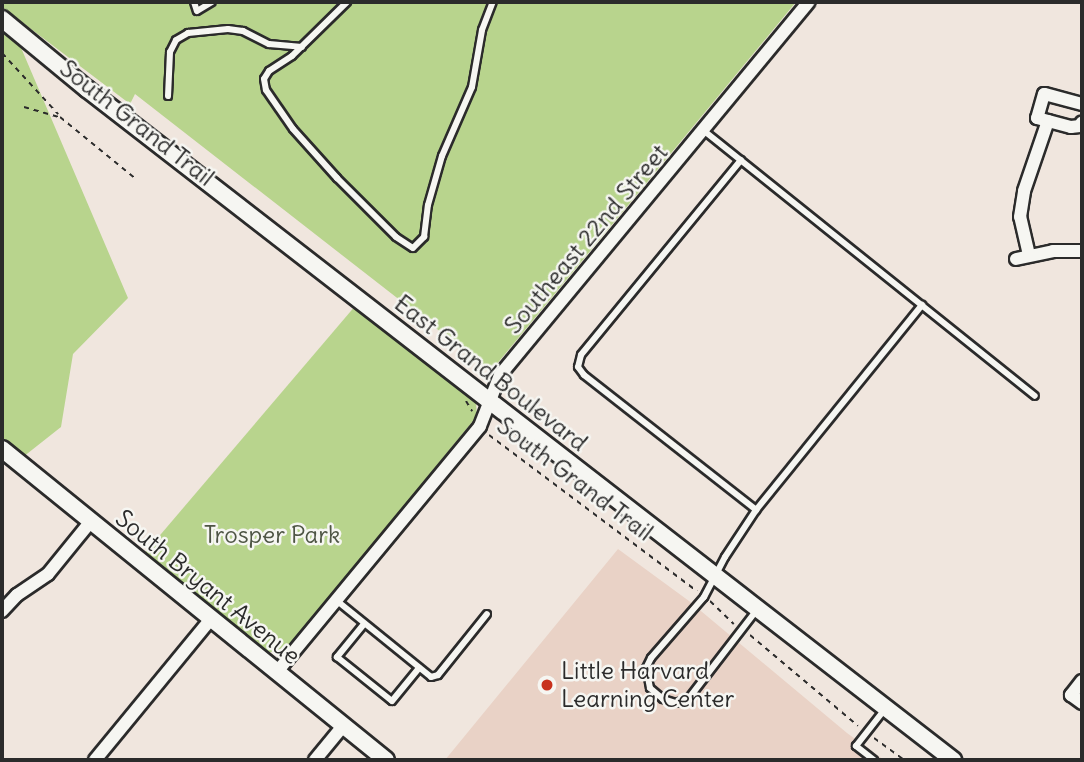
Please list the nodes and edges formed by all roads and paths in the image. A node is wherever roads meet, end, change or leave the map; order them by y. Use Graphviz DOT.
graph roads {
  1 [pos="194,2"];
  2 [pos="212,2"];
  3 [pos="347,2"];
  4 [pos="492,2"];
  5 [pos="809,2"];
  6 [pos="2,19"];
  7 [pos="302,47"];
  8 [pos="2,53"];
  9 [pos="168,96"];
  10 [pos="1082,104"];
  11 [pos="24,107"];
  12 [pos="60,117"];
  13 [pos="1048,121"];
  14 [pos="1082,122"];
  15 [pos="703,130"];
  16 [pos="741,160"];
  17 [pos="136,179"];
  18 [pos="1082,251"];
  19 [pos="1029,255"];
  20 [pos="1016,259"];
  21 [pos="922,305"];
  22 [pos="463,396"];
  23 [pos="1035,396"];
  24 [pos="489,400"];
  25 [pos="480,426"];
  26 [pos="2,449"];
  27 [pos="756,510"];
  28 [pos="91,522"];
  29 [pos="716,578"];
  30 [pos="704,597"];
  31 [pos="336,600"];
  32 [pos="757,609"];
  33 [pos="2,611"];
  34 [pos="487,614"];
  35 [pos="211,619"];
  36 [pos="363,624"];
  37 [pos="743,631"];
  38 [pos="419,668"];
  39 [pos="276,673"];
  40 [pos="1082,681"];
  41 [pos="1082,703"];
  42 [pos="885,709"];
  43 [pos="342,726"];
  44 [pos="867,732"];
  45 [pos="95,760"];
  46 [pos="315,760"];
  47 [pos="386,760"];
  48 [pos="874,760"];
  49 [pos="904,760"];
  50 [pos="953,760"];
  1 -- 2 [label="lane"];
  3 -- 7 [label="lane"];
  4 -- 7 [label="lane"];
  5 -- 15 [label="street, Southeast 22nd Street"];
  6 -- 24 [label="street, East Grand Boulevard"];
  7 -- 9 [label="lane"];
  8 -- 12 [label="path"];
  10 -- 13 [label="street"];
  11 -- 12 [label="path"];
  12 -- 17 [label="path"];
  13 -- 14 [label="street"];
  13 -- 19 [label="street"];
  15 -- 16 [label="lane"];
  15 -- 24 [label="street, Southeast 22nd Street"];
  16 -- 21 [label="lane"];
  16 -- 27 [label="lane"];
  18 -- 19 [label="street"];
  19 -- 20 [label="street"];
  21 -- 23 [label="lane"];
  21 -- 27 [label="lane"];
  22 -- 25 [label="path, South Grand Trail"];
  24 -- 25 [label="street, Southeast 22nd Street"];
  24 -- 29 [label="street, East Grand Boulevard"];
  25 -- 30 [label="path, South Grand Trail"];
  25 -- 31 [label="street, Southeast 22nd Street"];
  26 -- 28 [label="street, South Bryant Avenue"];
  27 -- 29 [label="lane"];
  28 -- 33 [label="street"];
  28 -- 35 [label="street, South Bryant Avenue"];
  29 -- 30 [label="lane"];
  29 -- 32 [label="street, East Grand Boulevard"];
  30 -- 37 [label="path, South Grand Trail"];
  30 -- 37 [label="lane"];
  31 -- 36 [label="lane"];
  31 -- 39 [label="street, Southeast 22nd Street"];
  32 -- 37 [label="lane"];
  32 -- 42 [label="street, East Grand Boulevard"];
  34 -- 38 [label="lane"];
  35 -- 39 [label="street, South Bryant Avenue"];
  35 -- 45 [label="street"];
  36 -- 38 [label="lane"];
  36 -- 38 [label="lane"];
  37 -- 44 [label="path, South Grand Trail"];
  39 -- 43 [label="street, South Bryant Avenue"];
  40 -- 41 [label="street"];
  42 -- 44 [label="lane"];
  42 -- 50 [label="street, East Grand Boulevard"];
  43 -- 46 [label="street"];
  43 -- 47 [label="street, South Bryant Avenue"];
  44 -- 48 [label="lane"];
  44 -- 49 [label="path, South Grand Trail"];
}
